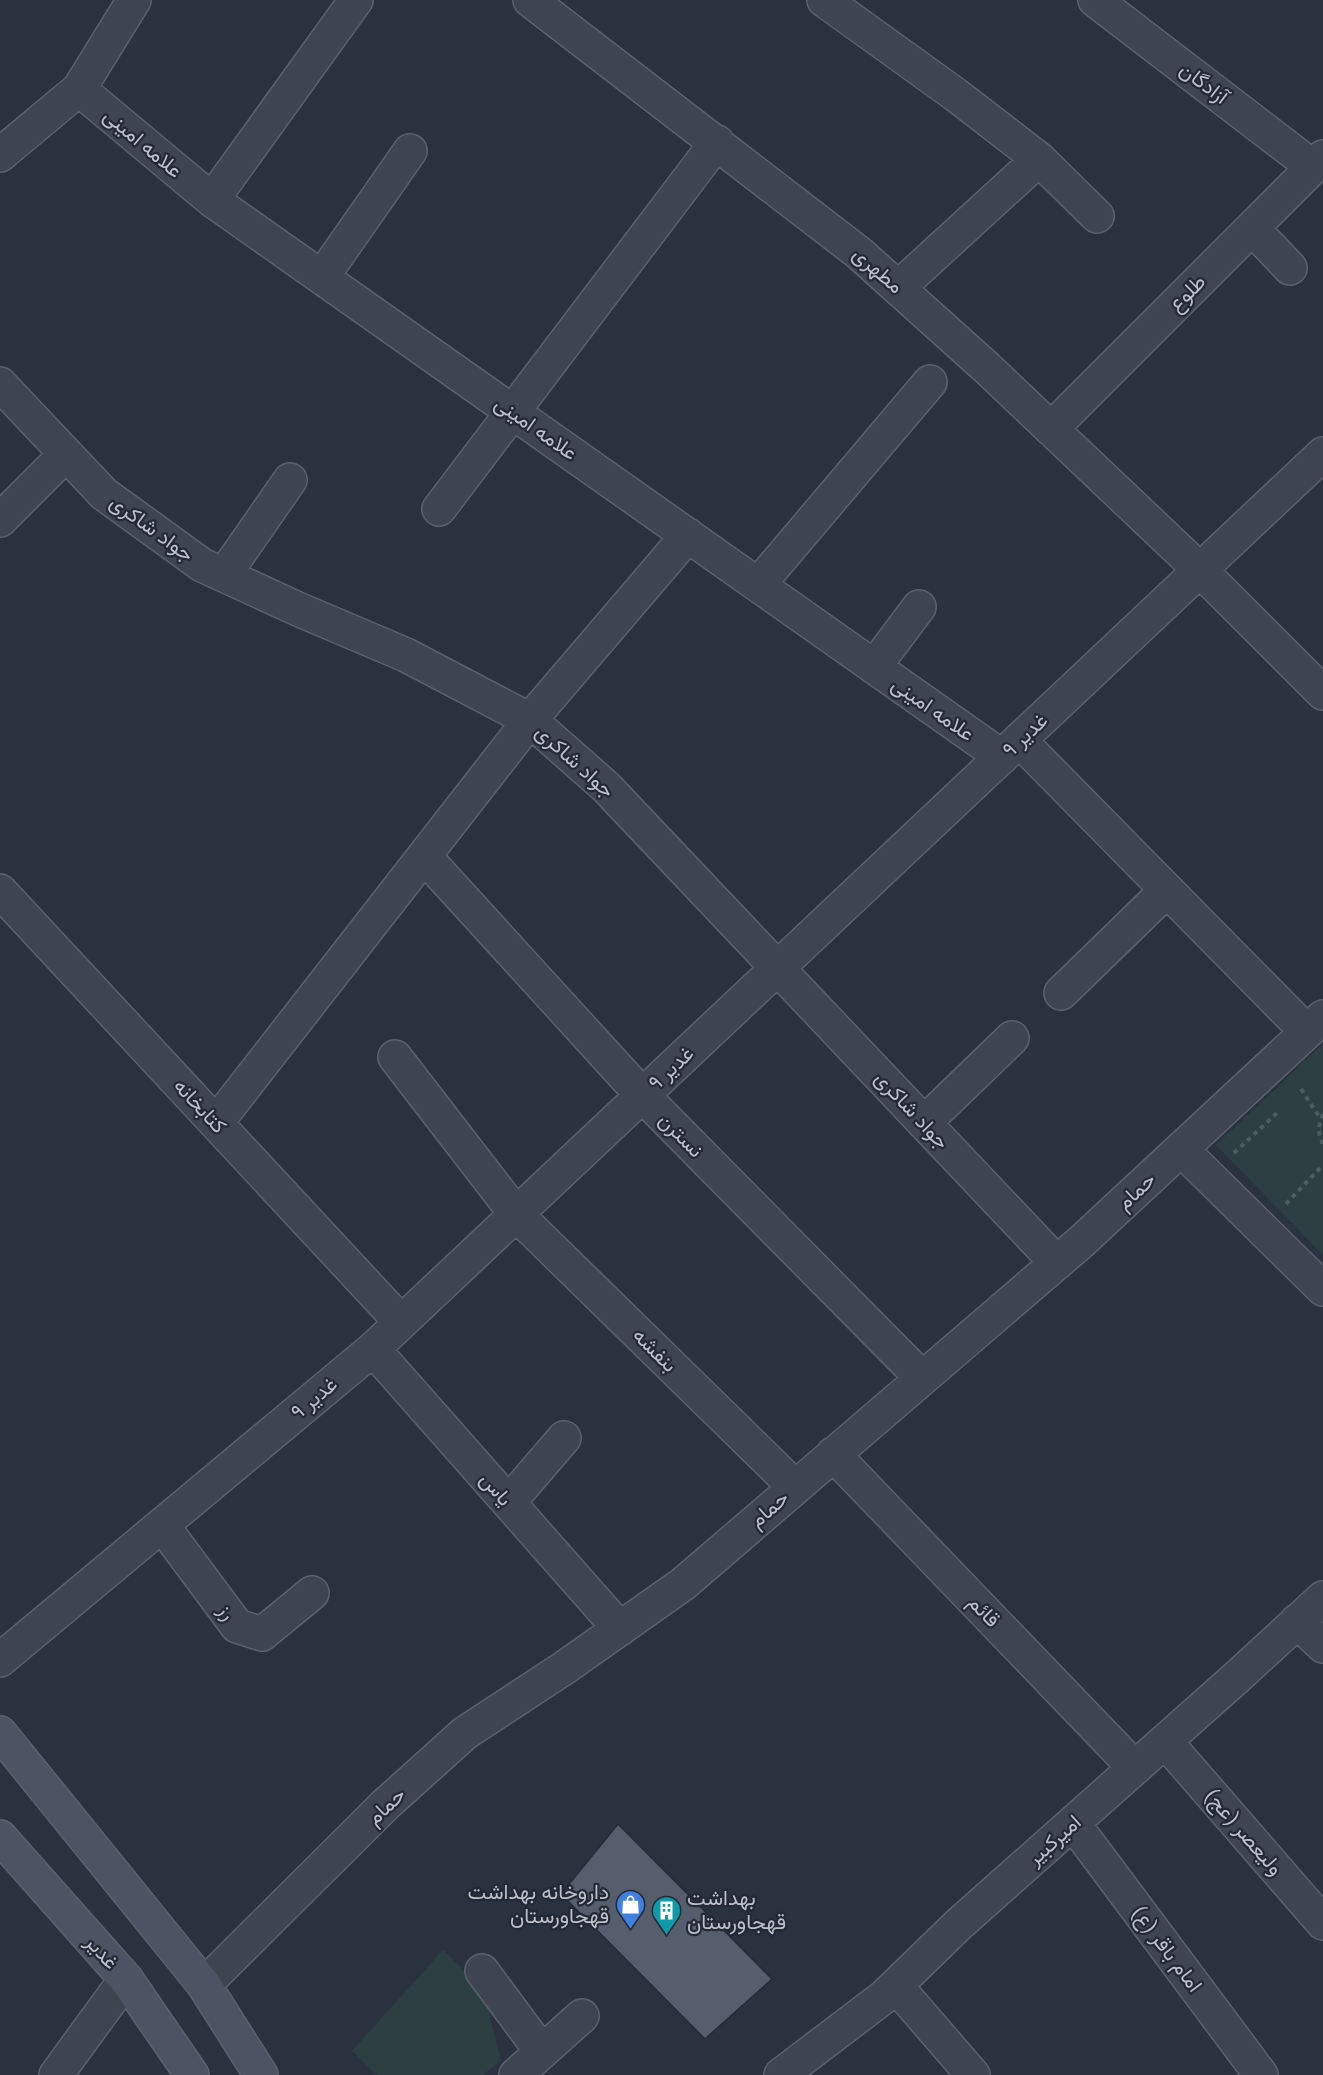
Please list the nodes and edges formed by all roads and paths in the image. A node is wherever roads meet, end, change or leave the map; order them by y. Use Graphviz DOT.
graph roads {
  1 [pos="356,0"];
  2 [pos="530,0"];
  3 [pos="824,0"];
  4 [pos="1095,0"];
  5 [pos="127,2"];
  6 [pos="565,10"];
  7 [pos="79,89"];
  8 [pos="717,142"];
  9 [pos="4,146"];
  10 [pos="410,151"];
  11 [pos="1039,159"];
  12 [pos="1318,162"];
  13 [pos="212,200"];
  14 [pos="1097,216"];
  15 [pos="1252,228"];
  16 [pos="1290,268"];
  17 [pos="322,277"];
  18 [pos="898,288"];
  19 [pos="930,382"];
  20 [pos="0,384"];
  21 [pos="514,413"];
  22 [pos="1051,429"];
  23 [pos="66,454"];
  24 [pos="1323,454"];
  25 [pos="290,480"];
  26 [pos="439,509"];
  27 [pos="0,520"];
  28 [pos="688,535"];
  29 [pos="1200,570"];
  30 [pos="224,575"];
  31 [pos="758,585"];
  32 [pos="920,607"];
  33 [pos="874,667"];
  34 [pos="1323,693"];
  35 [pos="530,720"];
  36 [pos="1011,749"];
  37 [pos="424,856"];
  38 [pos="1167,890"];
  39 [pos="0,891"];
  40 [pos="777,968"];
  41 [pos="1061,993"];
  42 [pos="1315,1025"];
  43 [pos="1012,1038"];
  44 [pos="395,1057"];
  45 [pos="1309,1083"];
  46 [pos="1301,1089"];
  47 [pos="642,1095"];
  48 [pos="1293,1098"];
  49 [pos="1284,1106"];
  50 [pos="1322,1116"];
  51 [pos="216,1123"];
  52 [pos="924,1123"];
  53 [pos="1323,1145"];
  54 [pos="1181,1149"];
  55 [pos="1233,1154"];
  56 [pos="1323,1165"];
  57 [pos="1279,1212"];
  58 [pos="516,1214"];
  59 [pos="1057,1263"];
  60 [pos="1323,1289"];
  61 [pos="401,1322"];
  62 [pos="373,1349"];
  63 [pos="922,1378"];
  64 [pos="564,1438"];
  65 [pos="833,1454"];
  66 [pos="795,1487"];
  67 [pos="509,1502"];
  68 [pos="162,1525"];
  69 [pos="312,1593"];
  70 [pos="1323,1598"];
  71 [pos="1298,1621"];
  72 [pos="620,1629"];
  73 [pos="1323,1646"];
  74 [pos="0,1660"];
  75 [pos="0,1733"];
  76 [pos="1165,1741"];
  77 [pos="1135,1768"];
  78 [pos="1073,1823"];
  79 [pos="0,1837"];
  80 [pos="1323,1923"];
  81 [pos="482,1971"];
  82 [pos="126,1979"];
  83 [pos="204,1984"];
  84 [pos="896,1986"];
  85 [pos="582,2016"];
  86 [pos="542,2052"];
  87 [pos="56,2075"];
  88 [pos="192,2075"];
  89 [pos="261,2075"];
  90 [pos="516,2075"];
  91 [pos="781,2075"];
  92 [pos="973,2075"];
  93 [pos="1261,2075"];
  1 -- 13 [label="street"];
  2 -- 6 [label="street, مطهری"];
  3 -- 11 [label="street"];
  4 -- 12 [label="street, آزادگان"];
  5 -- 7 [label="street"];
  6 -- 8 [label="street, مطهری"];
  7 -- 9 [label="street"];
  7 -- 13 [label="street, علامه امینی"];
  8 -- 18 [label="street, مطهری"];
  8 -- 21 [label="street"];
  10 -- 17 [label="street"];
  11 -- 14 [label="street"];
  11 -- 18 [label="street"];
  12 -- 15 [label="street, طلوع"];
  13 -- 17 [label="street, علامه امینی"];
  15 -- 16 [label="street"];
  15 -- 22 [label="street, طلوع"];
  17 -- 21 [label="street, علامه امینی"];
  18 -- 22 [label="street, مطهری"];
  19 -- 31 [label="street"];
  20 -- 23 [label="street, جواد شاکری"];
  21 -- 26 [label="street"];
  21 -- 28 [label="street, علامه امینی"];
  22 -- 29 [label="street, مطهری"];
  23 -- 27 [label="street"];
  23 -- 30 [label="street, جواد شاکری"];
  24 -- 29 [label="street, غدیر ۹"];
  25 -- 30 [label="street"];
  28 -- 31 [label="street, علامه امینی"];
  28 -- 35 [label="street"];
  29 -- 34 [label="street, مطهری"];
  29 -- 36 [label="street, غدیر ۹"];
  30 -- 35 [label="street, جواد شاکری"];
  31 -- 33 [label="street, علامه امینی"];
  32 -- 33 [label="street"];
  33 -- 36 [label="street, علامه امینی"];
  35 -- 37 [label="street"];
  35 -- 40 [label="street, جواد شاکری"];
  36 -- 38 [label="street, علامه امینی"];
  36 -- 40 [label="street, غدیر ۹"];
  37 -- 47 [label="street, نسترن"];
  37 -- 51 [label="street"];
  38 -- 41 [label="street"];
  38 -- 42 [label="street, علامه امینی"];
  39 -- 51 [label="street, کتابخانه"];
  40 -- 47 [label="street, غدیر ۹"];
  40 -- 52 [label="street, جواد شاکری"];
  42 -- 54 [label="street, حمام"];
  43 -- 52 [label="street"];
  44 -- 58 [label="street, بنفشه"];
  45 -- 46 [label="path"];
  46 -- 48 [label="path"];
  46 -- 50 [label="path"];
  47 -- 58 [label="street, غدیر ۹"];
  47 -- 63 [label="street, نسترن"];
  49 -- 55 [label="path"];
  50 -- 53 [label="path"];
  51 -- 61 [label="street, کتابخانه"];
  52 -- 59 [label="street, جواد شاکری"];
  54 -- 59 [label="street, حمام"];
  54 -- 60 [label="street"];
  56 -- 57 [label="path"];
  58 -- 61 [label="street, غدیر ۹"];
  58 -- 66 [label="street, بنفشه"];
  59 -- 63 [label="street, حمام"];
  61 -- 62 [label="street, غدیر ۹"];
  62 -- 67 [label="street, یاس"];
  62 -- 68 [label="street, غدیر ۹"];
  63 -- 65 [label="street, حمام"];
  64 -- 67 [label="street"];
  65 -- 66 [label="street, حمام"];
  65 -- 77 [label="street, قائم"];
  66 -- 72 [label="street, حمام"];
  67 -- 72 [label="street, یاس"];
  68 -- 69 [label="street, رز"];
  68 -- 74 [label="street, غدیر ۹"];
  70 -- 71 [label="street, امیرکبیر"];
  71 -- 73 [label="street"];
  71 -- 76 [label="street, امیرکبیر"];
  72 -- 83 [label="street, حمام"];
  75 -- 83 [label="main road"];
  76 -- 77 [label="street, امیرکبیر"];
  76 -- 80 [label="street, ولیعصر (عج)"];
  77 -- 78 [label="street, امیرکبیر"];
  78 -- 84 [label="street, امیرکبیر"];
  78 -- 93 [label="street, امام باقر (ع)"];
  79 -- 82 [label="main road, غدیر"];
  81 -- 86 [label="street"];
  82 -- 87 [label="street"];
  82 -- 88 [label="main road, غدیر"];
  83 -- 89 [label="main road"];
  84 -- 91 [label="street, امیرکبیر"];
  84 -- 92 [label="street"];
  85 -- 86 [label="street"];
  86 -- 90 [label="street"];
}
